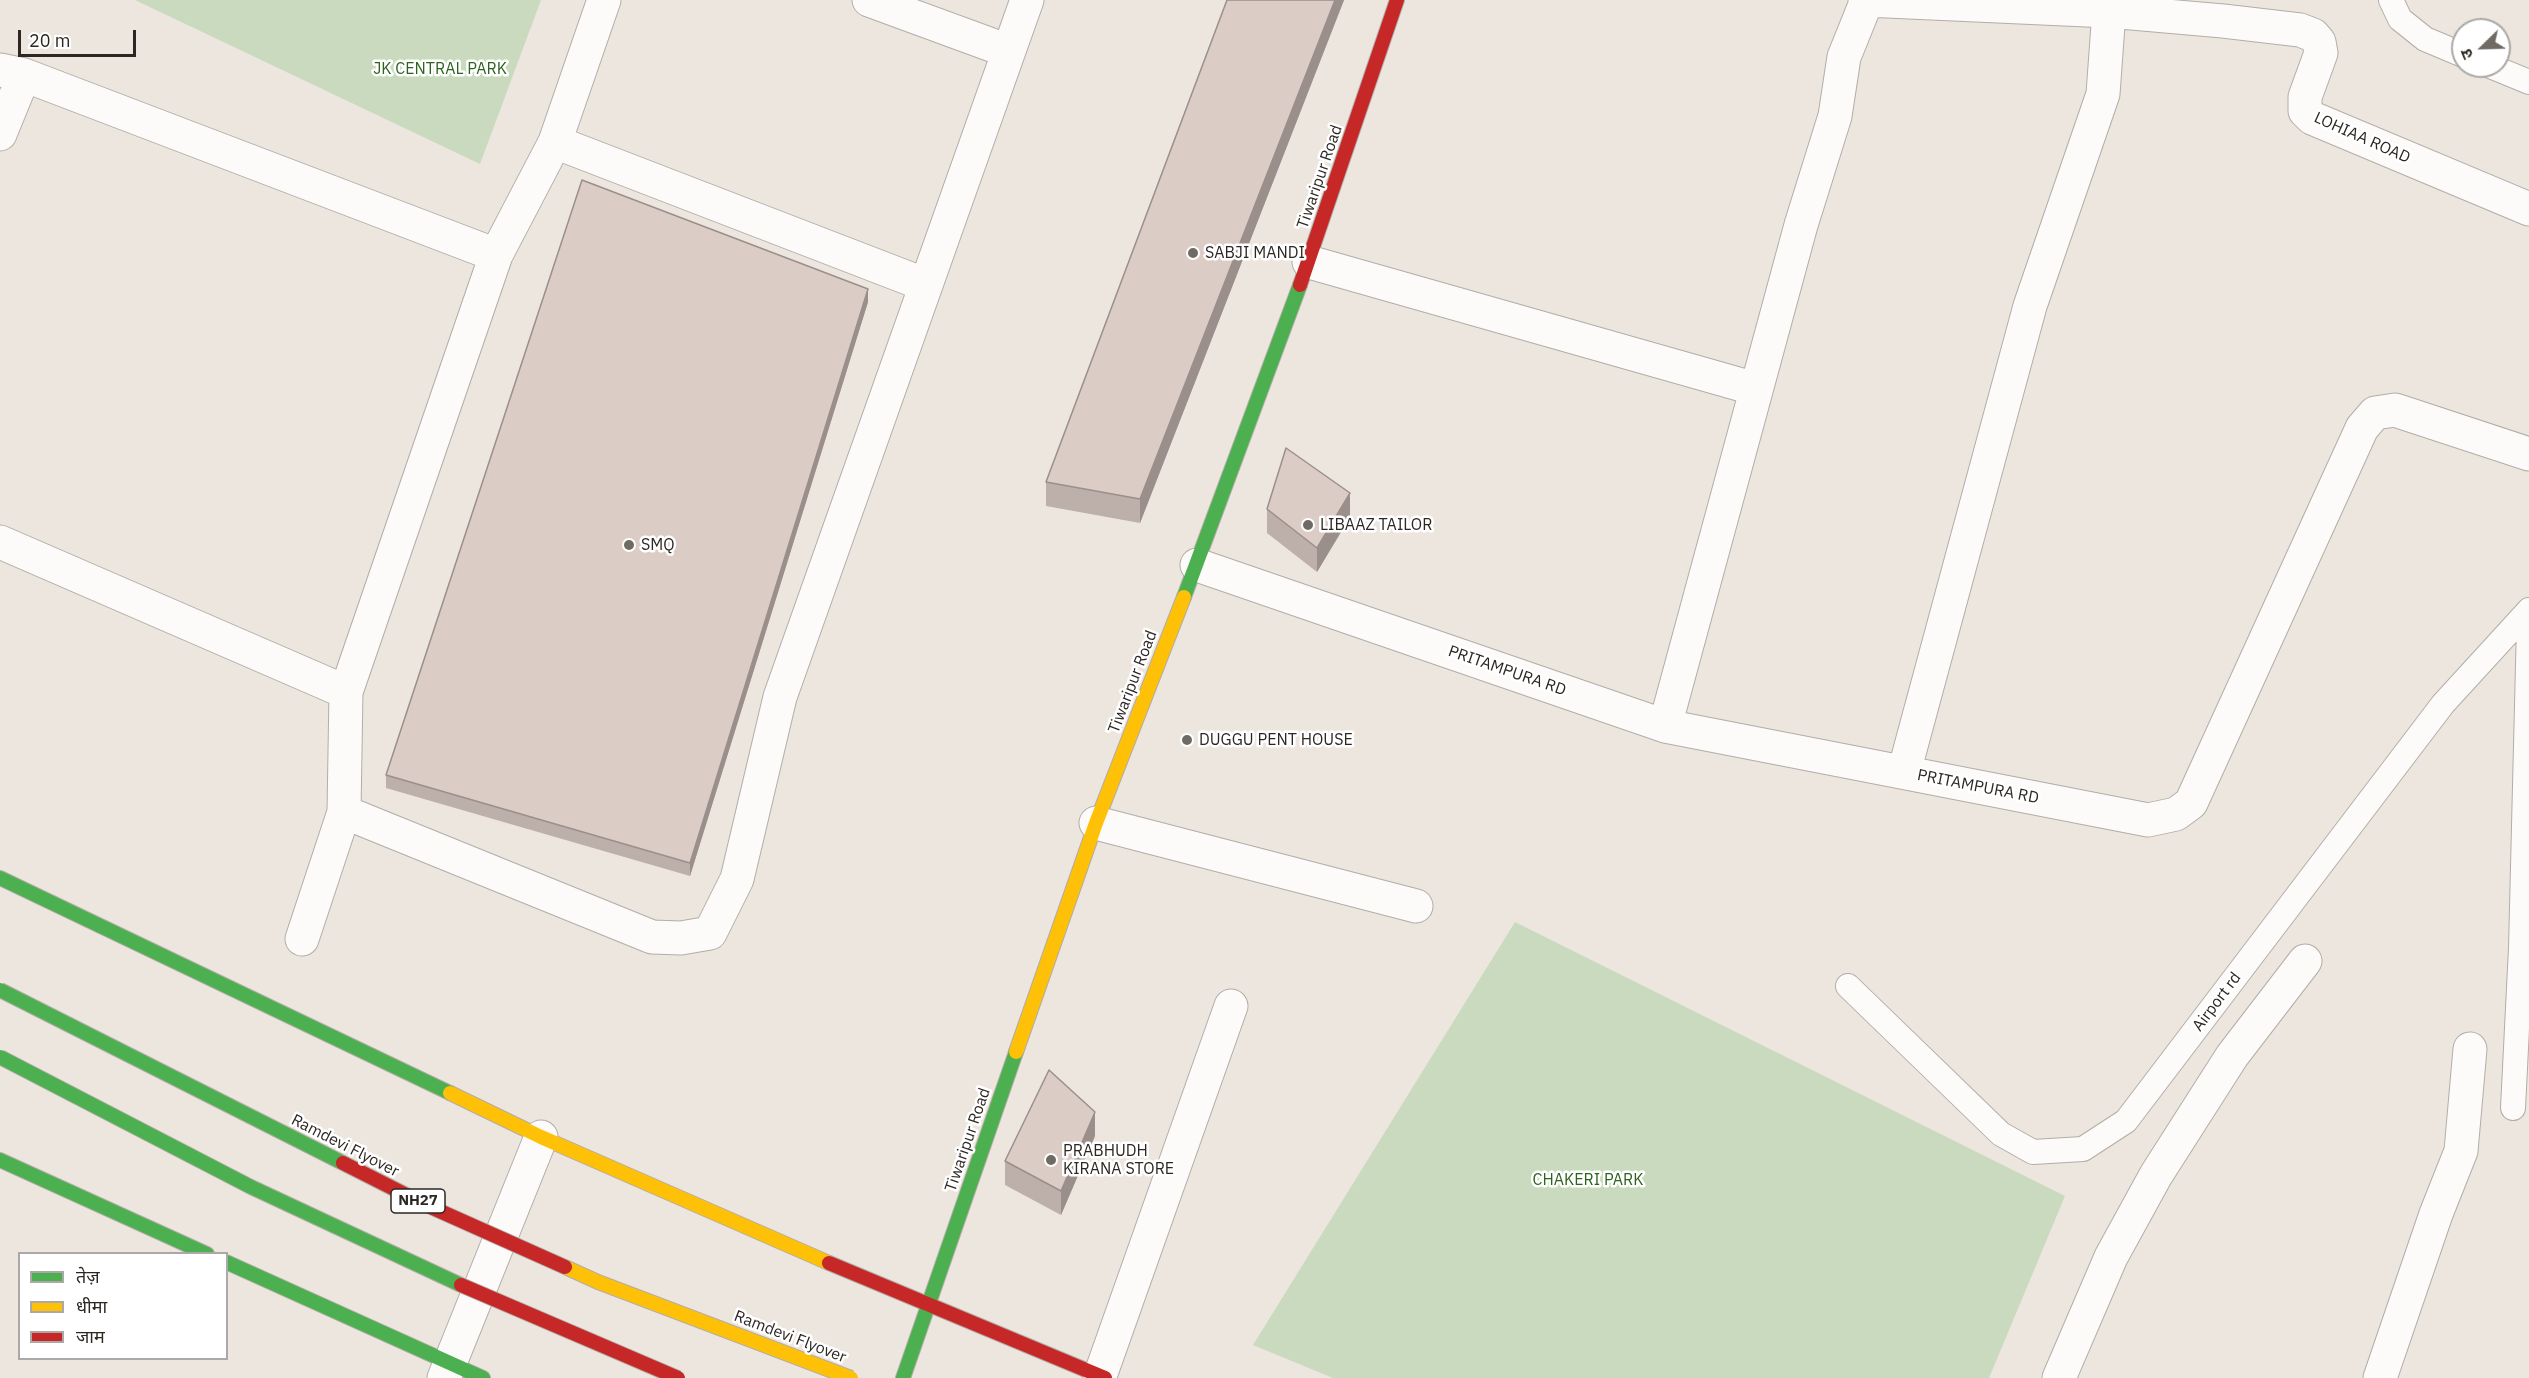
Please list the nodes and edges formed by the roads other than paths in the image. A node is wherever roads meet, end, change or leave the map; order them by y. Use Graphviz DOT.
graph roads {
  1 [pos="604,0"];
  2 [pos="869,0"];
  3 [pos="1027,0"];
  4 [pos="1397,0"];
  5 [pos="1866,0"];
  6 [pos="2391,0"];
  7 [pos="2110,6"];
  8 [pos="2451,50"];
  9 [pos="1008,51"];
  10 [pos="12,72"];
  11 [pos="2511,75"];
  12 [pos="2529,82"];
  13 [pos="0,134"];
  14 [pos="555,142"];
  15 [pos="2529,208"];
  16 [pos="496,255"];
  17 [pos="1309,262"];
  18 [pos="926,285"];
  19 [pos="1756,389"];
  20 [pos="2529,454"];
  21 [pos="0,542"];
  22 [pos="1197,565"];
  23 [pos="2529,610"];
  24 [pos="2529,624"];
  25 [pos="346,692"];
  26 [pos="1665,726"];
  27 [pos="1904,772"];
  28 [pos="344,812"];
  29 [pos="1096,823"];
  30 [pos="0,878"];
  31 [pos="1416,906"];
  32 [pos="302,939"];
  33 [pos="2305,961"];
  34 [pos="1848,986"];
  35 [pos="0,990"];
  36 [pos="1231,1006"];
  37 [pos="2470,1049"];
  38 [pos="0,1057"];
  39 [pos="2513,1108"];
  40 [pos="541,1137"];
  41 [pos="0,1160"];
  42 [pos="203,1252"];
  43 [pos="228,1263"];
  44 [pos="928,1306"];
  45 [pos="447,1371"];
  46 [pos="1102,1377"];
  47 [pos="483,1378"];
  48 [pos="678,1378"];
  49 [pos="851,1378"];
  50 [pos="903,1378"];
  51 [pos="2059,1378"];
  52 [pos="2380,1378"];
  1 -- 14 [label="street"];
  2 -- 9 [label="street"];
  3 -- 9 [label="street"];
  4 -- 17 [label="main road, Tiwaripur Road"];
  5 -- 7 [label="street"];
  5 -- 19 [label="street"];
  6 -- 8 [label="lane"];
  7 -- 15 [label="street, LOHIAA ROAD"];
  7 -- 27 [label="street"];
  9 -- 18 [label="street"];
  10 -- 13 [label="street"];
  10 -- 16 [label="street"];
  11 -- 12 [label="lane"];
  14 -- 16 [label="street"];
  14 -- 18 [label="street"];
  16 -- 25 [label="street"];
  17 -- 19 [label="street"];
  17 -- 22 [label="main road, Tiwaripur Road"];
  18 -- 28 [label="street"];
  19 -- 26 [label="street"];
  20 -- 27 [label="street, PRITAMPURA RD"];
  21 -- 25 [label="street"];
  22 -- 26 [label="street, PRITAMPURA RD"];
  22 -- 29 [label="main road, Tiwaripur Road"];
  23 -- 34 [label="lane, Airport rd"];
  24 -- 39 [label="lane"];
  25 -- 28 [label="street"];
  26 -- 27 [label="street, PRITAMPURA RD"];
  28 -- 32 [label="street"];
  29 -- 31 [label="street"];
  29 -- 44 [label="main road, Tiwaripur Road"];
  30 -- 40 [label="main road"];
  33 -- 51 [label="street"];
  35 -- 49 [label="main road, Ramdevi Flyover / NH27, bridge"];
  36 -- 46 [label="street"];
  37 -- 52 [label="street"];
  38 -- 48 [label="main road, bridge"];
  40 -- 44 [label="main road"];
  40 -- 45 [label="street"];
  41 -- 42 [label="main road"];
  43 -- 45 [label="main road"];
  44 -- 46 [label="main road"];
  44 -- 50 [label="main road, Tiwaripur Road"];
  45 -- 47 [label="main road"];
}
